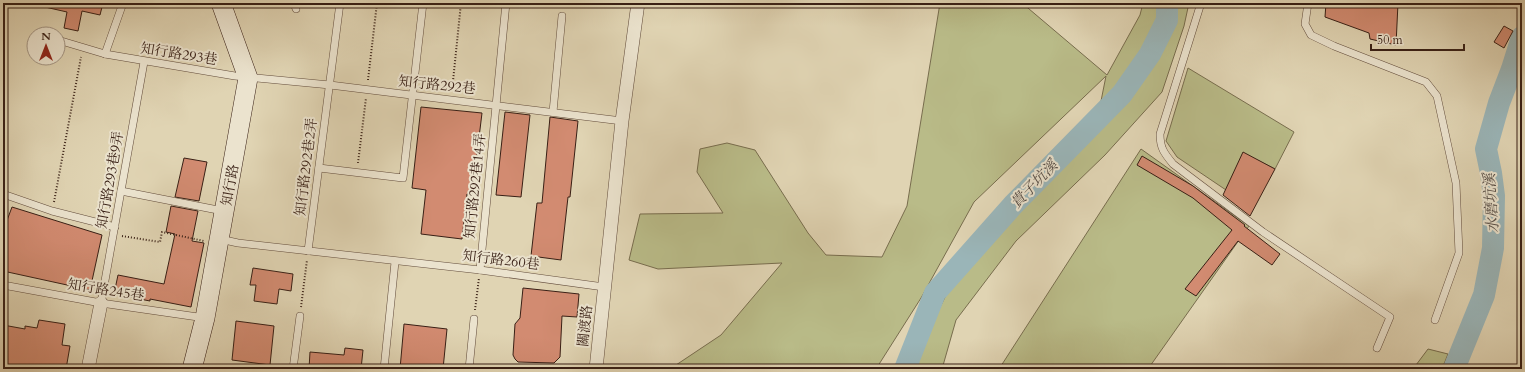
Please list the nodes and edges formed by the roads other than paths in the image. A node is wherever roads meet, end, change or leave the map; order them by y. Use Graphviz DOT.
graph roads {
  1 [pos="124,3"];
  2 [pos="221,3"];
  3 [pos="340,3"];
  4 [pos="423,3"];
  5 [pos="506,3"];
  6 [pos="638,3"];
  7 [pos="1201,3"];
  8 [pos="1308,3"];
  9 [pos="562,16"];
  10 [pos="66,43"];
  11 [pos="105,54"];
  12 [pos="144,62"];
  13 [pos="248,78"];
  14 [pos="330,85"];
  15 [pos="412,96"];
  16 [pos="496,105"];
  17 [pos="553,112"];
  18 [pos="622,121"];
  19 [pos="319,168"];
  20 [pos="121,191"];
  21 [pos="3,194"];
  22 [pos="225,211"];
  23 [pos="114,231"];
  24 [pos="219,241"];
  25 [pos="308,252"];
  26 [pos="395,262"];
  27 [pos="480,270"];
  28 [pos="3,285"];
  29 [pos="604,287"];
  30 [pos="101,303"];
  31 [pos="300,316"];
  32 [pos="205,318"];
  33 [pos="474,319"];
  34 [pos="1435,320"];
  35 [pos="1377,348"];
  36 [pos="91,368"];
  37 [pos="192,369"];
  38 [pos="293,369"];
  39 [pos="384,369"];
  40 [pos="469,369"];
  41 [pos="596,369"];
  1 -- 11 [label="lane"];
  2 -- 13 [label="street, 知行路"];
  3 -- 14 [label="lane, 知行路292巷2弄"];
  4 -- 15 [label="lane"];
  5 -- 16 [label="lane, 知行路292巷14弄"];
  6 -- 18 [label="street, 關渡路"];
  7 -- 35 [label="lane"];
  8 -- 34 [label="lane"];
  9 -- 17 [label="lane"];
  10 -- 11 [label="lane, 知行路293巷"];
  11 -- 12 [label="lane, 知行路293巷"];
  12 -- 13 [label="lane, 知行路293巷"];
  12 -- 20 [label="lane, 知行路293巷9弄"];
  13 -- 14 [label="lane, 知行路292巷"];
  13 -- 22 [label="street, 知行路"];
  14 -- 15 [label="lane, 知行路292巷"];
  14 -- 19 [label="lane, 知行路292巷2弄"];
  15 -- 16 [label="lane, 知行路292巷"];
  15 -- 19 [label="lane"];
  16 -- 17 [label="lane, 知行路292巷"];
  16 -- 27 [label="lane, 知行路292巷14弄"];
  17 -- 18 [label="lane, 知行路292巷"];
  18 -- 29 [label="street, 關渡路"];
  19 -- 25 [label="lane, 知行路292巷2弄"];
  20 -- 22 [label="lane"];
  20 -- 23 [label="lane, 知行路293巷9弄"];
  21 -- 23 [label="lane"];
  22 -- 24 [label="street, 知行路"];
  23 -- 30 [label="lane, 知行路293巷9弄"];
  24 -- 25 [label="lane, 知行路260巷"];
  24 -- 32 [label="street, 知行路"];
  25 -- 26 [label="lane, 知行路260巷"];
  26 -- 27 [label="lane, 知行路260巷"];
  26 -- 39 [label="lane"];
  27 -- 29 [label="lane, 知行路260巷"];
  28 -- 30 [label="lane, 知行路245巷"];
  29 -- 41 [label="street, 關渡路"];
  30 -- 32 [label="lane, 知行路245巷"];
  30 -- 36 [label="street"];
  31 -- 38 [label="lane"];
  32 -- 37 [label="street, 知行路"];
  33 -- 40 [label="lane"];
}
